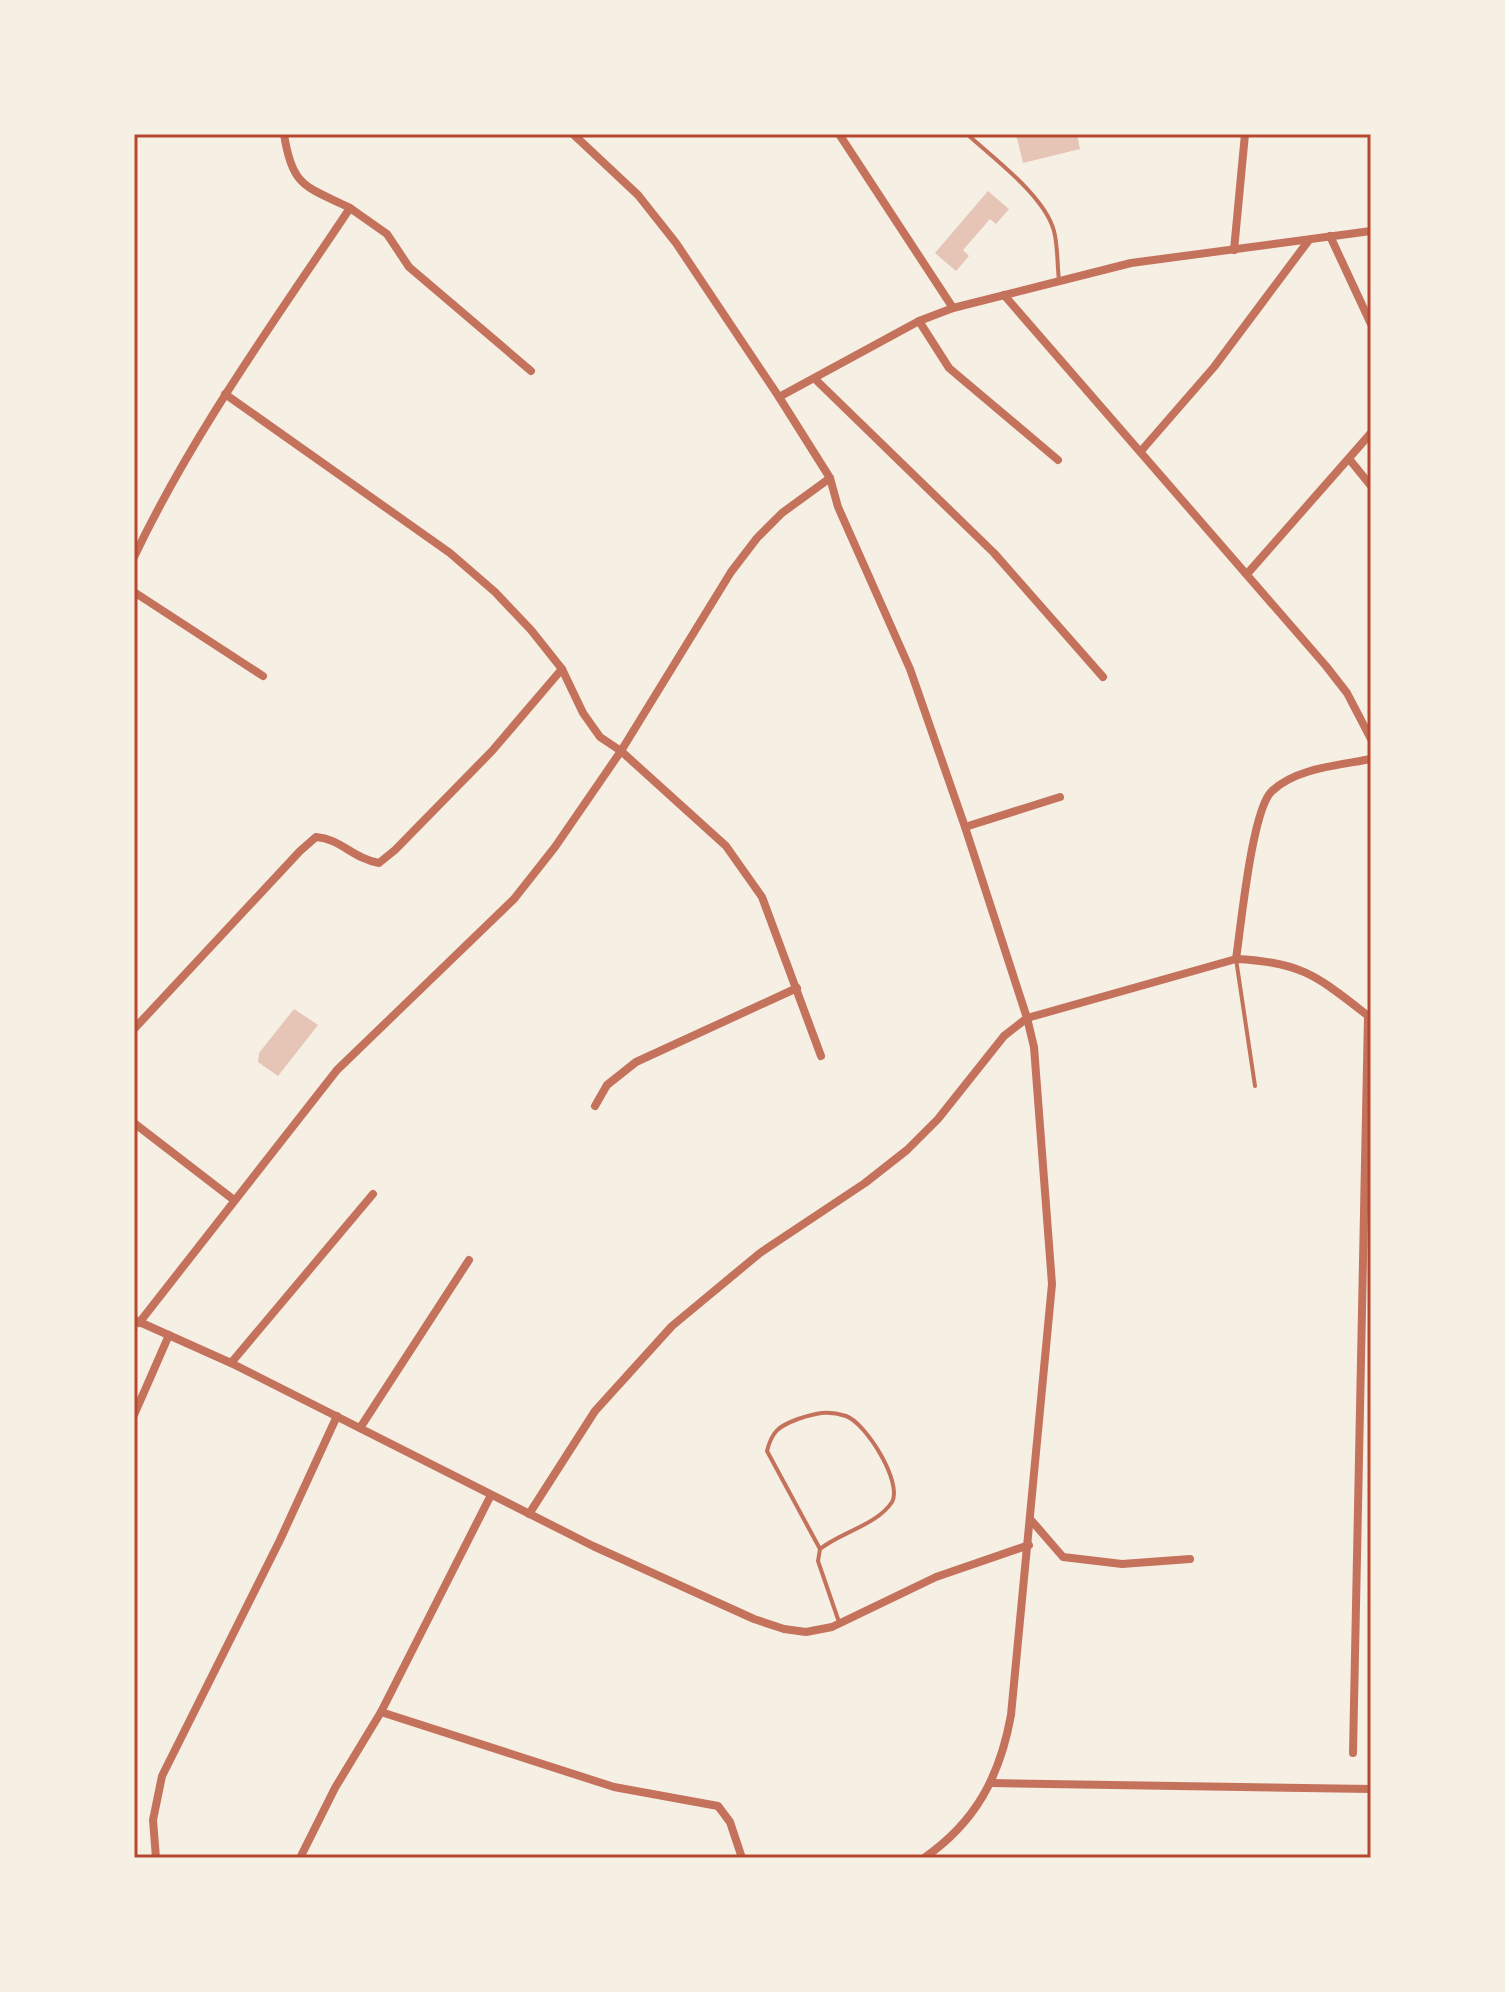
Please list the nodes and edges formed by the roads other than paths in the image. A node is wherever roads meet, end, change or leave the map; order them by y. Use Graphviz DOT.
graph roads {
  1 [pos="284,134"];
  2 [pos="573,134"];
  3 [pos="839,134"];
  4 [pos="967,134"];
  5 [pos="1245,134"];
  6 [pos="350,208"];
  7 [pos="1371,231"];
  8 [pos="1330,236"];
  9 [pos="1309,240"];
  10 [pos="1234,250"];
  11 [pos="1059,280"];
  12 [pos="1004,295"];
  13 [pos="953,308"];
  14 [pos="919,321"];
  15 [pos="1371,324"];
  16 [pos="531,371"];
  17 [pos="815,379"];
  18 [pos="225,394"];
  19 [pos="779,397"];
  20 [pos="1371,433"];
  21 [pos="1141,451"];
  22 [pos="1058,460"];
  23 [pos="1350,460"];
  24 [pos="830,478"];
  25 [pos="1371,486"];
  26 [pos="134,557"];
  27 [pos="1247,574"];
  28 [pos="134,592"];
  29 [pos="562,669"];
  30 [pos="263,676"];
  31 [pos="1103,677"];
  32 [pos="1371,739"];
  33 [pos="621,751"];
  34 [pos="1371,759"];
  35 [pos="1060,797"];
  36 [pos="965,827"];
  37 [pos="1236,959"];
  38 [pos="797,988"];
  39 [pos="1370,1017"];
  40 [pos="1027,1018"];
  41 [pos="134,1029"];
  42 [pos="821,1056"];
  43 [pos="1255,1086"];
  44 [pos="595,1106"];
  45 [pos="134,1123"];
  46 [pos="373,1194"];
  47 [pos="234,1200"];
  48 [pos="469,1260"];
  49 [pos="136,1321"];
  50 [pos="169,1335"];
  51 [pos="231,1363"];
  52 [pos="134,1415"];
  53 [pos="337,1416"];
  54 [pos="360,1428"];
  55 [pos="491,1495"];
  56 [pos="529,1514"];
  57 [pos="1030,1519"];
  58 [pos="1029,1545"];
  59 [pos="820,1549"];
  60 [pos="1190,1559"];
  61 [pos="840,1623"];
  62 [pos="381,1712"];
  63 [pos="1353,1753"];
  64 [pos="991,1783"];
  65 [pos="1371,1789"];
  66 [pos="156,1858"];
  67 [pos="300,1858"];
  68 [pos="742,1858"];
  69 [pos="924,1858"];
  1 -- 6 [label="street"];
  2 -- 19 [label="street"];
  3 -- 13 [label="street"];
  4 -- 11 [label="lane"];
  5 -- 10 [label="street"];
  6 -- 16 [label="street"];
  6 -- 18 [label="street"];
  7 -- 8 [label="street"];
  8 -- 9 [label="street"];
  8 -- 15 [label="street"];
  9 -- 10 [label="street"];
  9 -- 21 [label="street"];
  10 -- 11 [label="street"];
  11 -- 12 [label="street"];
  12 -- 13 [label="street"];
  12 -- 21 [label="street"];
  13 -- 14 [label="street"];
  14 -- 17 [label="street"];
  14 -- 22 [label="street"];
  17 -- 19 [label="street"];
  17 -- 31 [label="street"];
  18 -- 26 [label="street"];
  18 -- 29 [label="street"];
  19 -- 24 [label="street"];
  20 -- 23 [label="street"];
  21 -- 27 [label="street"];
  23 -- 25 [label="street"];
  23 -- 27 [label="street"];
  24 -- 33 [label="street"];
  24 -- 36 [label="street"];
  27 -- 32 [label="street"];
  28 -- 30 [label="street"];
  29 -- 33 [label="street"];
  29 -- 41 [label="street"];
  33 -- 38 [label="street"];
  33 -- 47 [label="street"];
  34 -- 37 [label="street"];
  35 -- 36 [label="street"];
  36 -- 40 [label="street"];
  37 -- 39 [label="street"];
  37 -- 40 [label="street"];
  37 -- 43 [label="lane"];
  38 -- 42 [label="street"];
  38 -- 44 [label="street"];
  39 -- 63 [label="street"];
  40 -- 56 [label="street"];
  40 -- 57 [label="street"];
  45 -- 47 [label="street"];
  46 -- 51 [label="street"];
  47 -- 49 [label="street"];
  48 -- 54 [label="street"];
  49 -- 50 [label="street"];
  50 -- 51 [label="street"];
  50 -- 52 [label="street"];
  51 -- 53 [label="street"];
  53 -- 54 [label="street"];
  53 -- 66 [label="street"];
  54 -- 55 [label="street"];
  55 -- 56 [label="street"];
  55 -- 62 [label="street"];
  56 -- 61 [label="street"];
  57 -- 58 [label="street"];
  57 -- 60 [label="street"];
  58 -- 61 [label="street"];
  58 -- 64 [label="street"];
  59 -- 59 [label="lane"];
  59 -- 61 [label="lane"];
  62 -- 67 [label="street"];
  62 -- 68 [label="street"];
  64 -- 65 [label="street"];
  64 -- 69 [label="street"];
}
